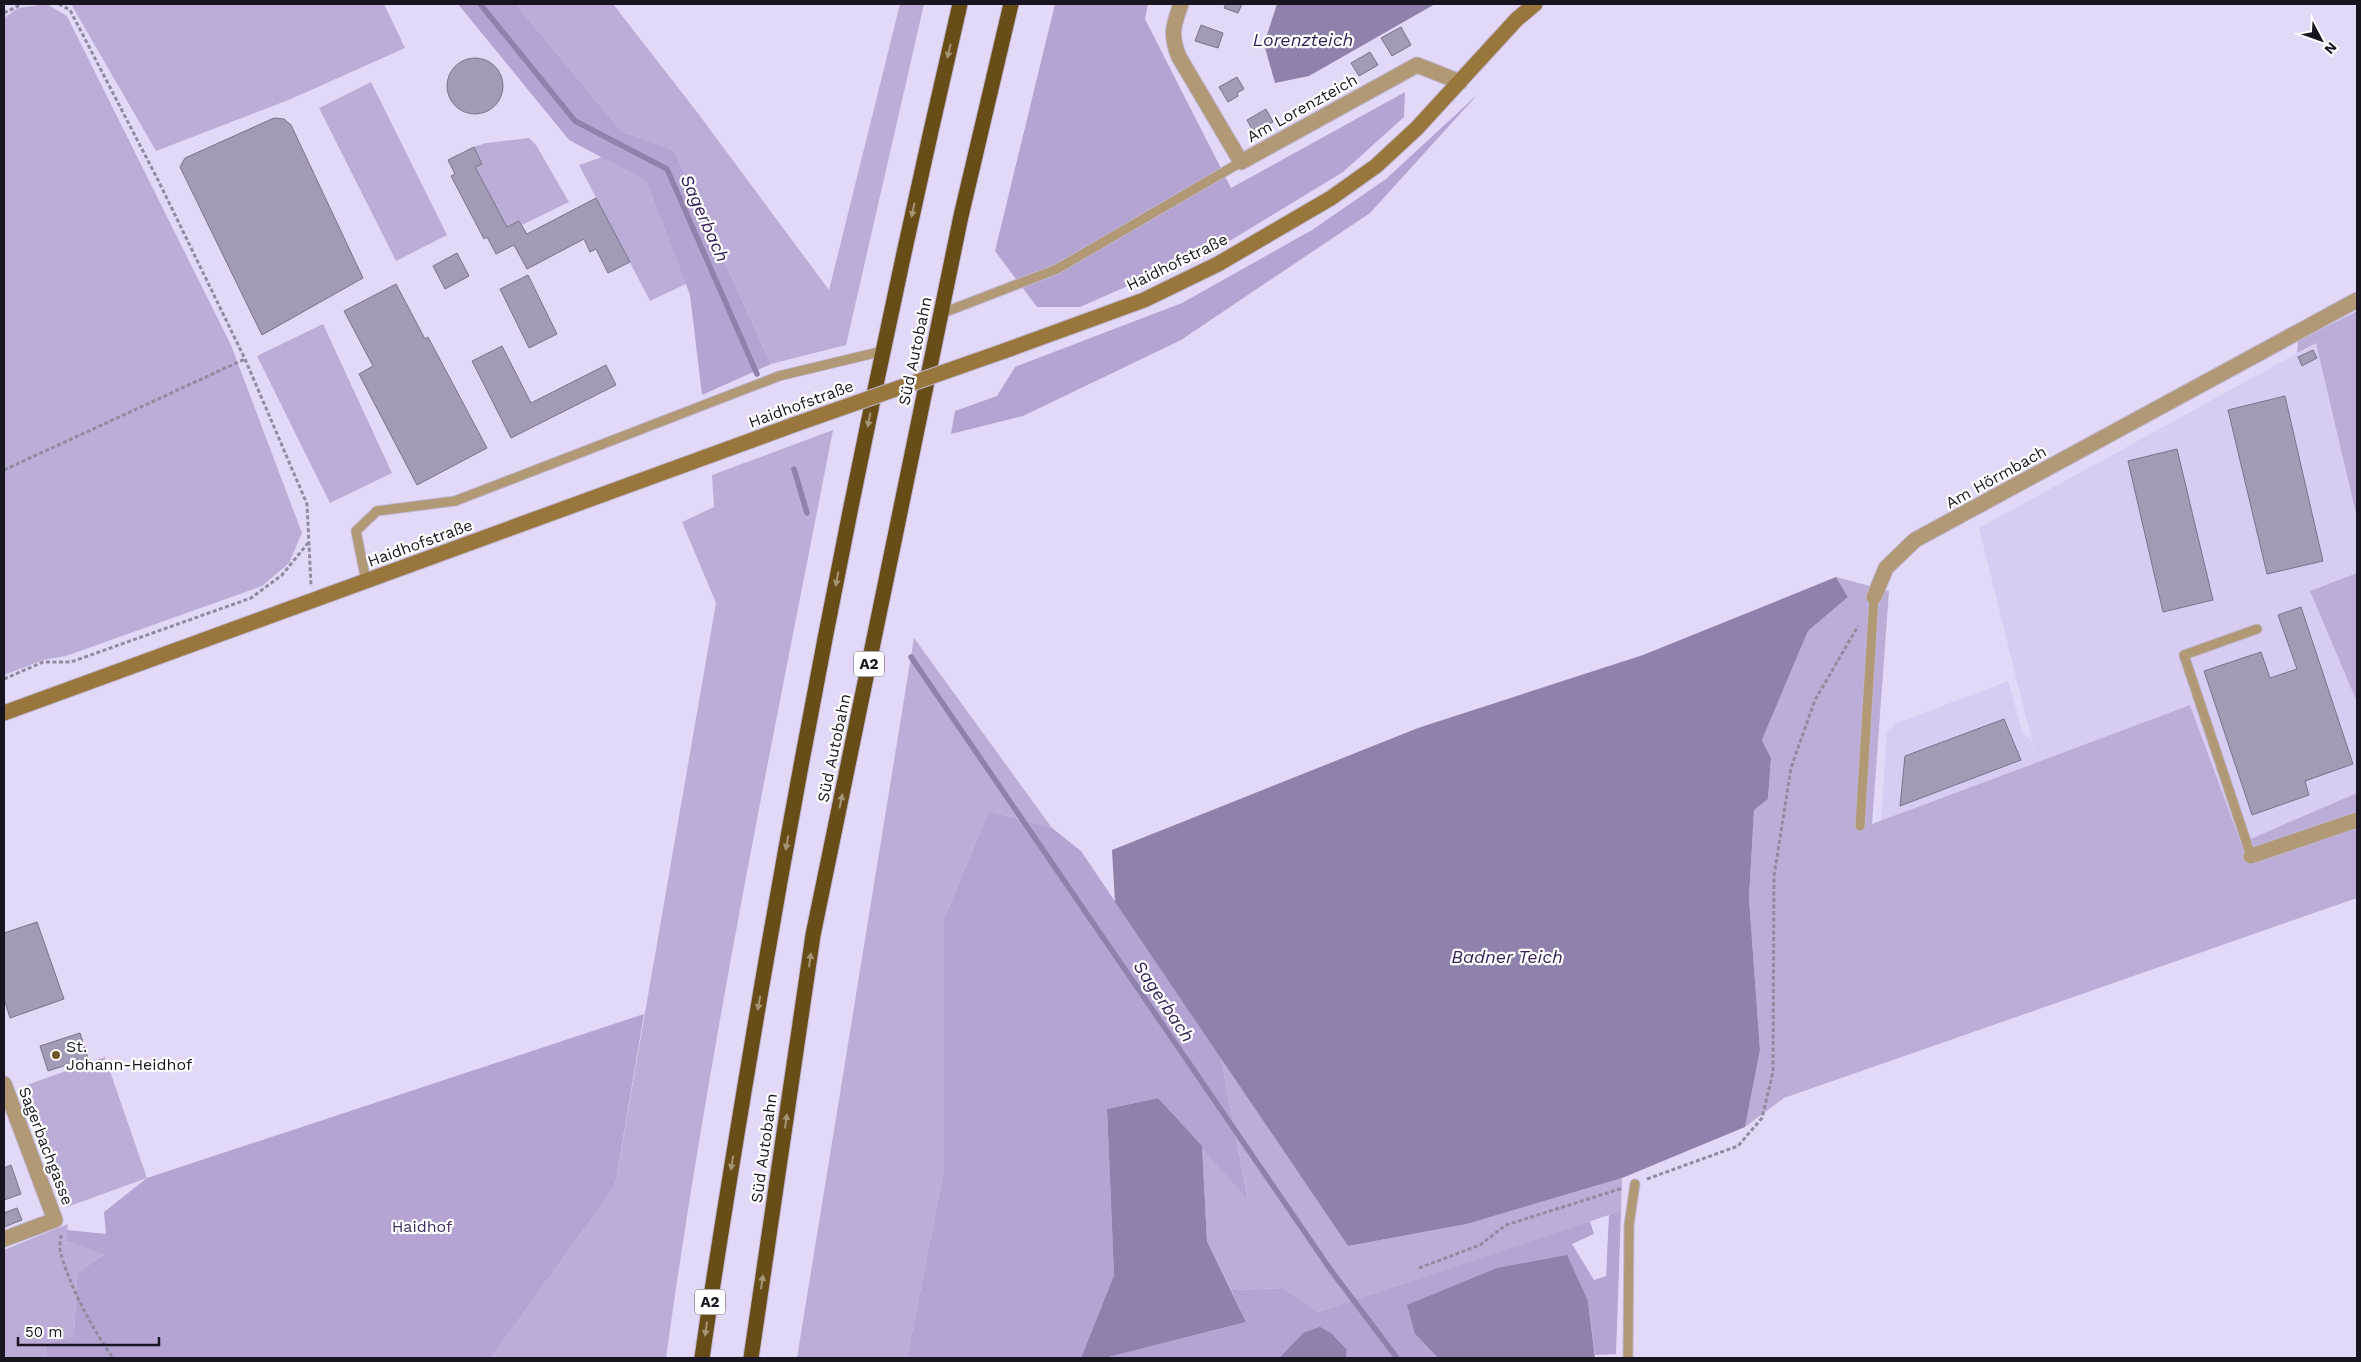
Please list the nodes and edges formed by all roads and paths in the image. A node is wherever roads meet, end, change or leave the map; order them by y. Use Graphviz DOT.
graph roads {
  1 [pos="22,4"];
  2 [pos="59,4"];
  3 [pos="960,4"];
  4 [pos="1011,4"];
  5 [pos="1181,4"];
  6 [pos="1535,4"];
  7 [pos="4,14"];
  8 [pos="1460,82"];
  9 [pos="1241,162"];
  10 [pos="2357,300"];
  11 [pos="940,314"];
  12 [pos="883,351"];
  13 [pos="246,358"];
  14 [pos="4,470"];
  15 [pos="308,543"];
  16 [pos="366,581"];
  17 [pos="1874,597"];
  18 [pos="315,600"];
  19 [pos="1859,622"];
  20 [pos="2257,629"];
  21 [pos="4,678"];
  22 [pos="4,713"];
  23 [pos="2357,820"];
  24 [pos="1860,826"];
  25 [pos="2251,856"];
  26 [pos="4,1084"];
  27 [pos="1635,1184"];
  28 [pos="55,1220"];
  29 [pos="4,1239"];
  30 [pos="1419,1268"];
  31 [pos="113,1358"];
  32 [pos="702,1358"];
  33 [pos="751,1358"];
  34 [pos="1628,1358"];
  1 -- 7 [label="path"];
  2 -- 13 [label="path"];
  3 -- 12 [label="highway, Süd Autobahn / A2, one-way"];
  4 -- 11 [label="highway, Süd Autobahn / A2"];
  5 -- 9 [label="street, Am Lorenzteich"];
  6 -- 8 [label="street, Haidhofstraße"];
  8 -- 9 [label="street, Am Lorenzteich"];
  8 -- 16 [label="street, Haidhofstraße, bridge"];
  9 -- 11 [label="lane"];
  10 -- 17 [label="street, Am Hörmbach"];
  33 -- 11 [label="highway, Süd Autobahn / A2, one-way"];
  12 -- 16 [label="lane"];
  12 -- 32 [label="highway, Süd Autobahn / A2, one-way"];
  13 -- 14 [label="path"];
  13 -- 15 [label="path"];
  15 -- 18 [label="path"];
  15 -- 21 [label="path"];
  16 -- 18 [label="street, Haidhofstraße"];
  17 -- 24 [label="lane, Am Hörmbach"];
  18 -- 22 [label="street, Haidhofstraße"];
  19 -- 27 [label="path"];
  20 -- 25 [label="lane"];
  23 -- 25 [label="street"];
  26 -- 28 [label="street, Sagerbachgasse"];
  27 -- 30 [label="path"];
  27 -- 34 [label="lane"];
  28 -- 29 [label="street"];
  28 -- 31 [label="path"];
}
